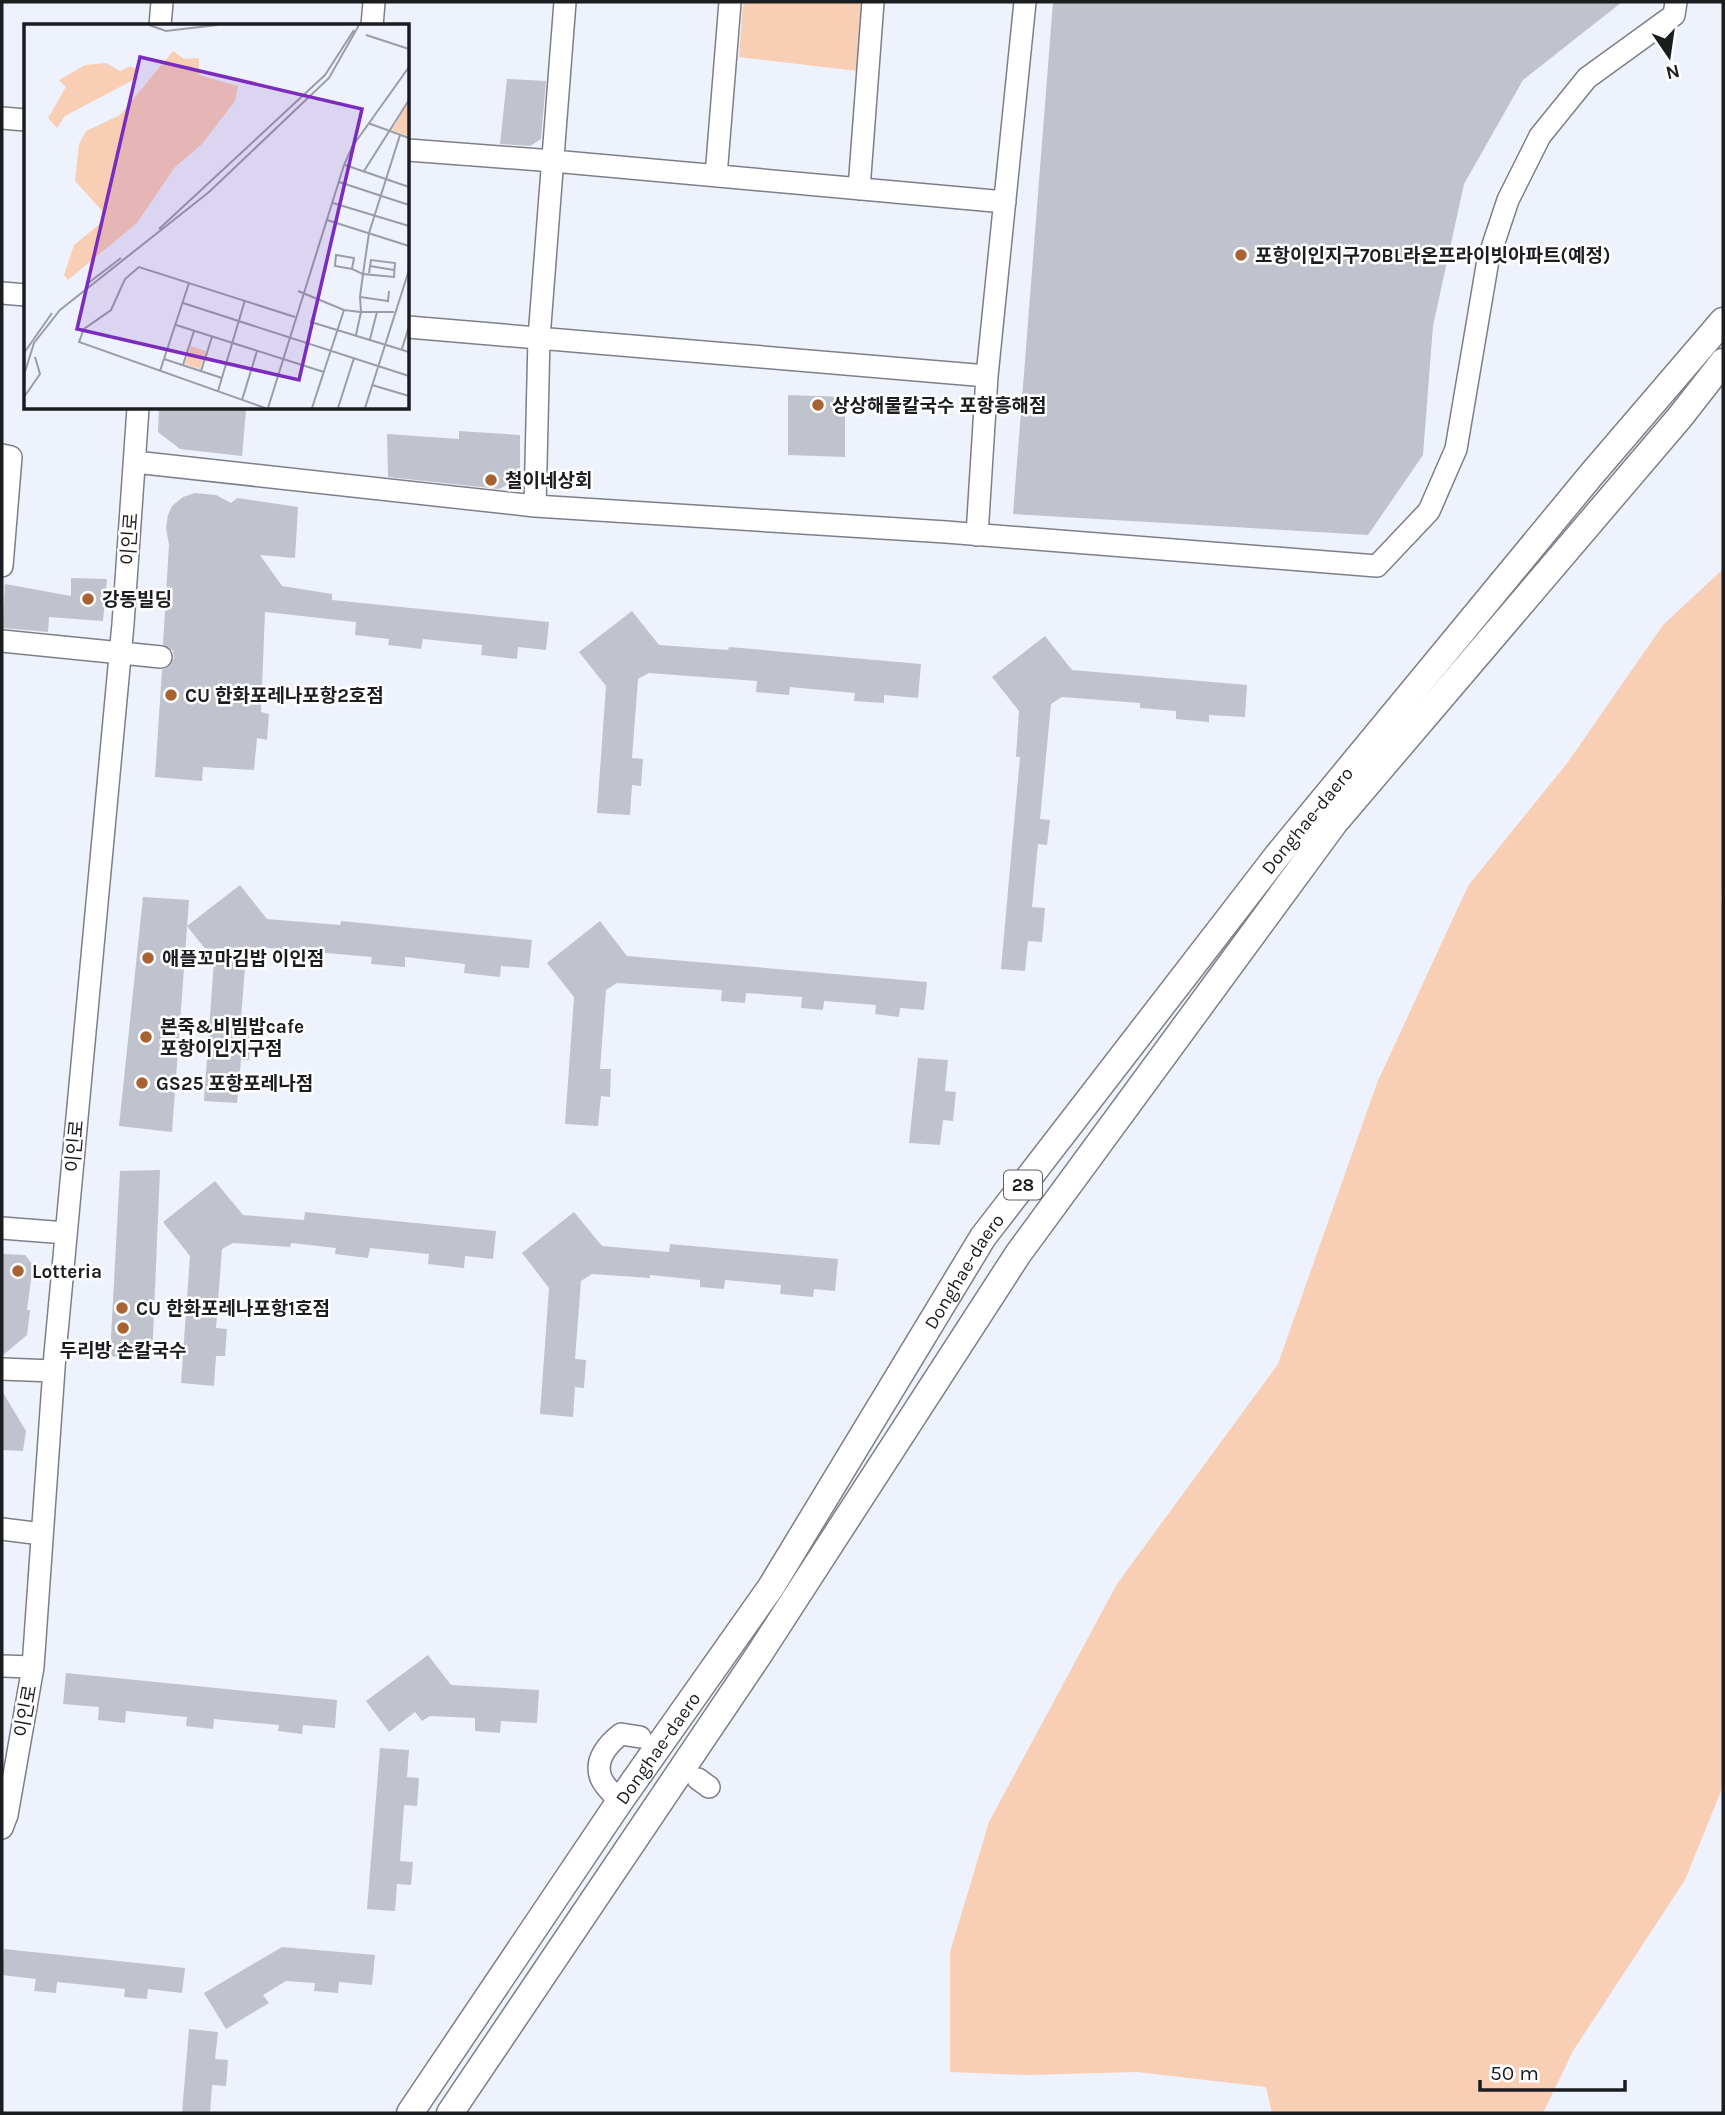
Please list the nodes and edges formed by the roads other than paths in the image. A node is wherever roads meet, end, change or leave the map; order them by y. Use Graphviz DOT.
graph roads {
  1 [pos="162,2"];
  2 [pos="374,2"];
  3 [pos="565,2"];
  4 [pos="730,2"];
  5 [pos="873,2"];
  6 [pos="1025,2"];
  7 [pos="1676,2"];
  8 [pos="160,24"];
  9 [pos="372,24"];
  10 [pos="2,118"];
  11 [pos="24,120"];
  12 [pos="410,150"];
  13 [pos="553,161"];
  14 [pos="716,176"];
  15 [pos="859,189"];
  16 [pos="1005,202"];
  17 [pos="2,293"];
  18 [pos="24,295"];
  19 [pos="1723,321"];
  20 [pos="410,327"];
  21 [pos="539,338"];
  22 [pos="1723,362"];
  23 [pos="987,376"];
  24 [pos="138,410"];
  25 [pos="2,455"];
  26 [pos="135,462"];
  27 [pos="535,506"];
  28 [pos="976,535"];
  29 [pos="2,565"];
  30 [pos="2,641"];
  31 [pos="120,653"];
  32 [pos="161,657"];
  33 [pos="2,1228"];
  34 [pos="66,1233"];
  35 [pos="2,1368"];
  36 [pos="53,1371"];
  37 [pos="2,1529"];
  38 [pos="42,1534"];
  39 [pos="2,1665"];
  40 [pos="33,1667"];
  41 [pos="639,1737"];
  42 [pos="620,1801"];
  43 [pos="2,1828"];
  44 [pos="410,2113"];
  45 [pos="450,2113"];
  1 -- 8 [label="street"];
  2 -- 9 [label="street"];
  3 -- 13 [label="street"];
  4 -- 14 [label="street"];
  5 -- 15 [label="street"];
  6 -- 16 [label="street"];
  7 -- 28 [label="street"];
  10 -- 11 [label="street"];
  12 -- 13 [label="street"];
  13 -- 14 [label="street"];
  13 -- 21 [label="street"];
  14 -- 15 [label="street"];
  15 -- 16 [label="street"];
  16 -- 23 [label="street"];
  17 -- 18 [label="street"];
  19 -- 42 [label="main road, Donghae-daero / 28"];
  20 -- 21 [label="street"];
  21 -- 23 [label="street"];
  21 -- 27 [label="street"];
  22 -- 45 [label="main road"];
  23 -- 28 [label="street"];
  24 -- 26 [label="street, 이인로"];
  25 -- 29 [label="street"];
  26 -- 27 [label="street"];
  26 -- 31 [label="street, 이인로"];
  27 -- 28 [label="street"];
  30 -- 31 [label="street"];
  31 -- 32 [label="street"];
  31 -- 34 [label="street, 이인로"];
  33 -- 34 [label="street"];
  34 -- 36 [label="street, 이인로"];
  35 -- 36 [label="street"];
  36 -- 38 [label="street, 이인로"];
  37 -- 38 [label="street"];
  38 -- 40 [label="street, 이인로"];
  39 -- 40 [label="street"];
  40 -- 43 [label="street, 이인로"];
  41 -- 42 [label="street"];
  42 -- 44 [label="main road, Donghae-daero / 28"];
}
